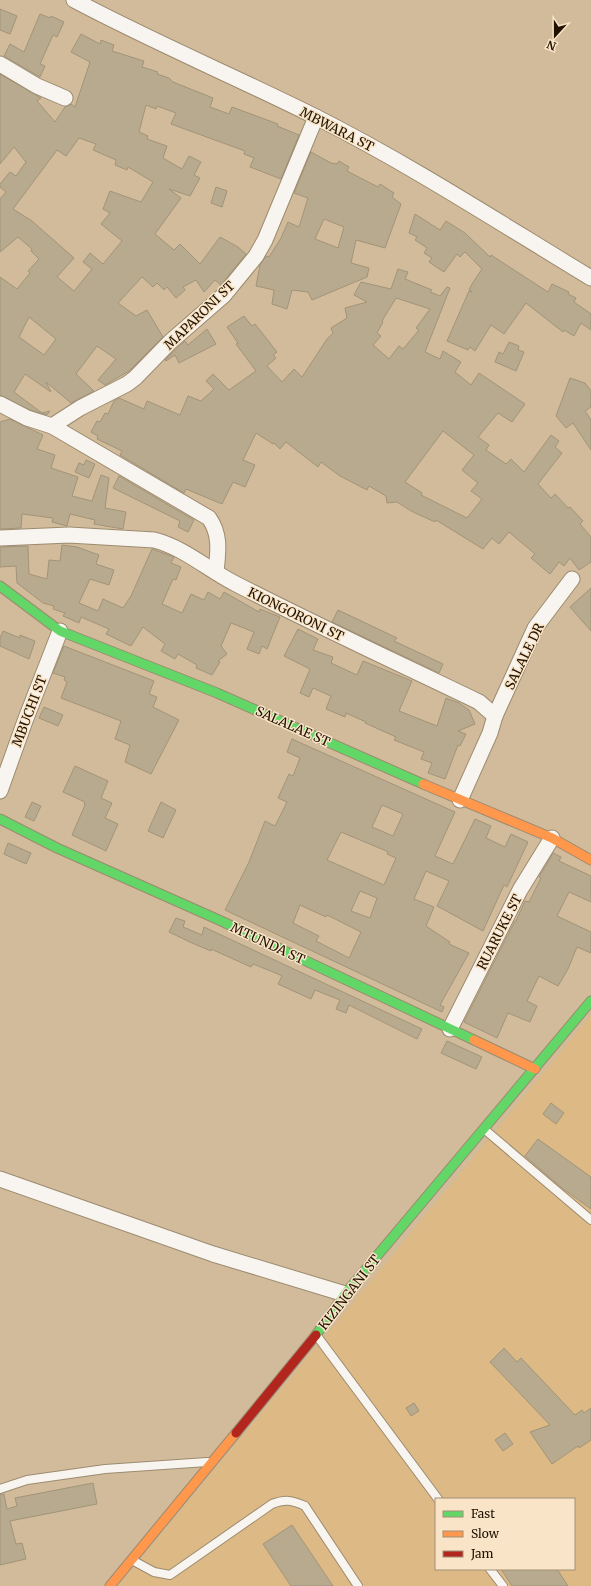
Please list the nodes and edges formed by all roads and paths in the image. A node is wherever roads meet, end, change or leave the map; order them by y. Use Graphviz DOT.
graph roads {
  1 [pos="74,0"];
  2 [pos="0,64"];
  3 [pos="65,98"];
  4 [pos="316,117"];
  5 [pos="591,278"];
  6 [pos="0,404"];
  7 [pos="52,426"];
  8 [pos="0,538"];
  9 [pos="216,572"];
  10 [pos="572,579"];
  11 [pos="0,586"];
  12 [pos="60,631"];
  13 [pos="495,716"];
  14 [pos="0,791"];
  15 [pos="460,800"];
  16 [pos="0,819"];
  17 [pos="552,838"];
  18 [pos="591,860"];
  19 [pos="591,1001"];
  20 [pos="450,1029"];
  21 [pos="535,1069"];
  22 [pos="484,1129"];
  23 [pos="0,1179"];
  24 [pos="591,1220"];
  25 [pos="345,1294"];
  26 [pos="316,1335"];
  27 [pos="212,1462"];
  28 [pos="0,1489"];
  29 [pos="437,1498"];
  30 [pos="132,1559"];
  31 [pos="491,1570"];
  32 [pos="110,1586"];
  33 [pos="358,1586"];
  34 [pos="503,1586"];
  1 -- 4 [label="street, MBWARA ST"];
  2 -- 3 [label="street"];
  4 -- 5 [label="street, MBWARA ST"];
  4 -- 7 [label="street, MAPARONI ST"];
  6 -- 7 [label="street"];
  7 -- 9 [label="street"];
  8 -- 9 [label="street, KIONGORONI ST"];
  9 -- 13 [label="street, KIONGORONI ST"];
  10 -- 13 [label="street, SALALE DR"];
  11 -- 12 [label="street, SALALAE ST"];
  12 -- 14 [label="street, MBUCHI ST"];
  12 -- 15 [label="street, SALALAE ST"];
  13 -- 15 [label="street"];
  15 -- 17 [label="street, SALALAE ST"];
  16 -- 20 [label="street, MTUNDA ST"];
  17 -- 18 [label="street, SALALAE ST"];
  17 -- 20 [label="street, RUARUKE ST"];
  19 -- 21 [label="street, KIZINGANI ST"];
  20 -- 21 [label="street, MTUNDA ST"];
  21 -- 22 [label="street, KIZINGANI ST"];
  22 -- 24 [label="lane"];
  22 -- 25 [label="street, KIZINGANI ST"];
  23 -- 25 [label="street"];
  25 -- 26 [label="street, KIZINGANI ST"];
  26 -- 27 [label="street, KIZINGANI ST"];
  26 -- 29 [label="lane"];
  27 -- 28 [label="lane"];
  27 -- 30 [label="street, KIZINGANI ST"];
  30 -- 32 [label="street, KIZINGANI ST"];
  30 -- 33 [label="lane"];
  31 -- 34 [label="lane"];
}
